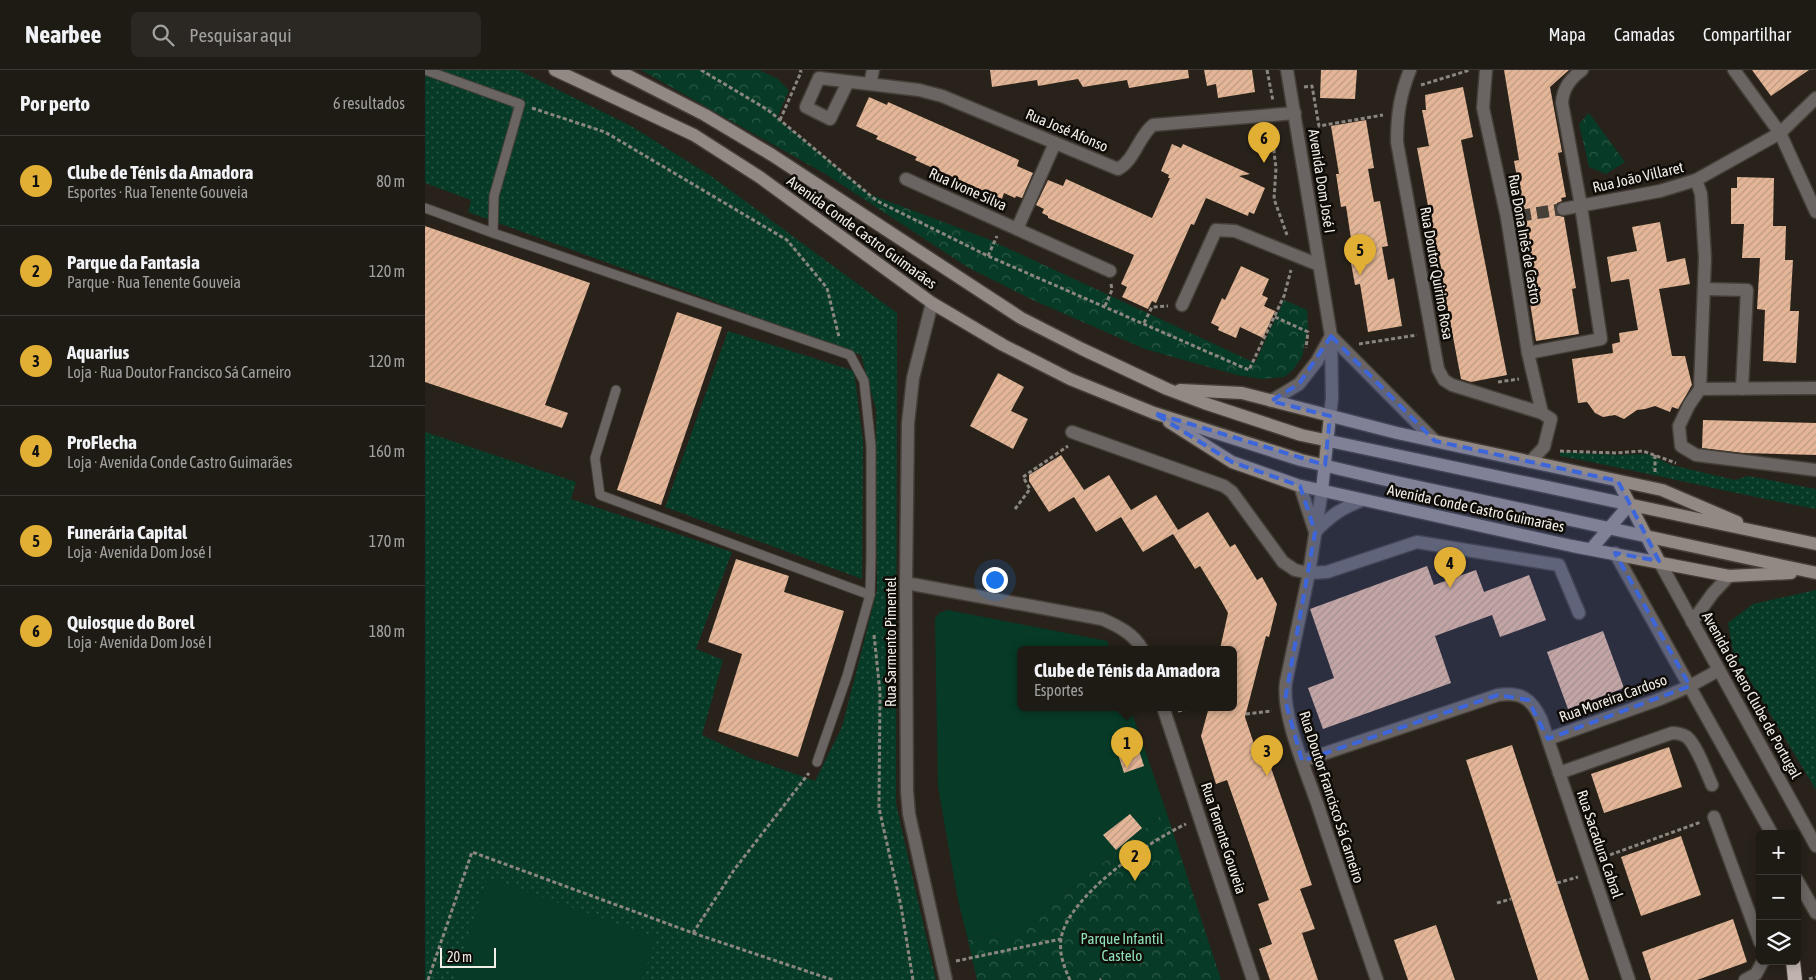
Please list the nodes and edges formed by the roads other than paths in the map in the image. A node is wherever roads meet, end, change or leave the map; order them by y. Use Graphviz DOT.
graph roads {
  1 [pos="425,70"];
  2 [pos="555,70"];
  3 [pos="617,70"];
  4 [pos="873,70"];
  5 [pos="1287,70"];
  6 [pos="1410,70"];
  7 [pos="1485,70"];
  8 [pos="1582,70"];
  9 [pos="1734,70"];
  10 [pos="847,82"];
  11 [pos="870,84"];
  12 [pos="1816,98"];
  13 [pos="1295,113"];
  14 [pos="1780,132"];
  15 [pos="1055,143"];
  16 [pos="906,179"];
  17 [pos="1696,180"];
  18 [pos="1581,206"];
  19 [pos="425,208"];
  20 [pos="1563,209"];
  21 [pos="1816,212"];
  22 [pos="1017,229"];
  23 [pos="493,233"];
  24 [pos="1319,265"];
  25 [pos="1110,271"];
  26 [pos="1704,290"];
  27 [pos="932,304"];
  28 [pos="1182,305"];
  29 [pos="1331,336"];
  30 [pos="1528,353"];
  31 [pos="1816,388"];
  32 [pos="1167,389"];
  33 [pos="1700,389"];
  34 [pos="1742,389"];
  35 [pos="616,390"];
  36 [pos="1271,401"];
  37 [pos="1154,413"];
  38 [pos="1542,413"];
  39 [pos="1330,416"];
  40 [pos="1078,433"];
  41 [pos="1328,441"];
  42 [pos="1435,441"];
  43 [pos="1530,462"];
  44 [pos="1325,465"];
  45 [pos="1816,470"];
  46 [pos="1618,481"];
  47 [pos="1300,486"];
  48 [pos="1322,490"];
  49 [pos="1363,500"];
  50 [pos="1629,505"];
  51 [pos="1609,528"];
  52 [pos="1315,532"];
  53 [pos="1762,532"];
  54 [pos="1645,536"];
  55 [pos="1816,544"];
  56 [pos="1592,548"];
  57 [pos="1615,553"];
  58 [pos="1659,561"];
  59 [pos="1813,572"];
  60 [pos="1309,574"];
  61 [pos="1729,576"];
  62 [pos="906,583"];
  63 [pos="870,594"];
  64 [pos="1579,613"];
  65 [pos="1692,622"];
  66 [pos="1140,646"];
  67 [pos="1719,670"];
  68 [pos="1690,686"];
  69 [pos="1164,711"];
  70 [pos="1548,739"];
  71 [pos="1302,761"];
  72 [pos="817,762"];
  73 [pos="1559,773"];
  74 [pos="1712,785"];
  75 [pos="1714,817"];
  76 [pos="1770,830"];
  77 [pos="1816,846"];
  78 [pos="1801,887"];
  79 [pos="1816,913"];
  80 [pos="1756,931"];
  81 [pos="1761,965"];
  82 [pos="1793,965"];
  83 [pos="946,980"];
  84 [pos="1253,980"];
  85 [pos="1377,980"];
  86 [pos="1629,980"];
  87 [pos="1745,980"];
  88 [pos="1795,980"];
  1 -- 23 [label="lane"];
  2 -- 27 [label="main road, Avenida Conde Castro Guimarães"];
  3 -- 32 [label="main road, Avenida Conde Castro Guimarães"];
  4 -- 11 [label="street"];
  5 -- 13 [label="street, Avenida Dom José I"];
  6 -- 38 [label="street, Rua Doutor Quirino Rosa"];
  7 -- 30 [label="street, Rua Dona Inês de Castro"];
  8 -- 18 [label="street, Rua João Villaret"];
  9 -- 14 [label="street"];
  10 -- 11 [label="street, Rua José Afonso"];
  11 -- 15 [label="street, Rua José Afonso"];
  12 -- 14 [label="street, Rua João Villaret"];
  13 -- 15 [label="street, Rua José Afonso"];
  13 -- 24 [label="street, Avenida Dom José I"];
  14 -- 17 [label="street, Rua João Villaret"];
  14 -- 21 [label="street"];
  15 -- 22 [label="street, Rua Ivone Silva"];
  16 -- 22 [label="street, Rua Ivone Silva"];
  17 -- 18 [label="street, Rua João Villaret"];
  17 -- 26 [label="street"];
  18 -- 20 [label="street, Rua João Villaret"];
  18 -- 30 [label="street, Rua João Villaret"];
  19 -- 23 [label="lane"];
  22 -- 25 [label="street, Rua Ivone Silva"];
  23 -- 63 [label="lane"];
  24 -- 28 [label="street"];
  24 -- 29 [label="street, Avenida Dom José I"];
  26 -- 33 [label="street"];
  26 -- 34 [label="street"];
  27 -- 37 [label="main road, Avenida Conde Castro Guimarães"];
  27 -- 62 [label="street, Rua Sarmento Pimentel"];
  29 -- 36 [label="street"];
  29 -- 39 [label="street, Avenida Dom José I"];
  29 -- 42 [label="street"];
  30 -- 38 [label="street, Rua Dona Inês de Castro"];
  31 -- 34 [label="street"];
  32 -- 36 [label="main road, Avenida Conde Castro Guimarães"];
  32 -- 41 [label="main road, Avenida Conde Castro Guimarães"];
  33 -- 34 [label="street"];
  33 -- 45 [label="street"];
  35 -- 63 [label="lane"];
  36 -- 39 [label="main road, Avenida Conde Castro Guimarães"];
  37 -- 44 [label="main road, Avenida Conde Castro Guimarães"];
  37 -- 47 [label="main road, Avenida Conde Castro Guimarães"];
  38 -- 43 [label="street, Rua Dona Inês de Castro"];
  39 -- 41 [label="main road"];
  39 -- 42 [label="main road, Avenida Conde Castro Guimarães"];
  40 -- 60 [label="street"];
  41 -- 44 [label="main road"];
  41 -- 50 [label="main road, Avenida Conde Castro Guimarães"];
  42 -- 43 [label="main road, Avenida Conde Castro Guimarães"];
  43 -- 46 [label="main road, Avenida Conde Castro Guimarães"];
  44 -- 48 [label="main road"];
  44 -- 51 [label="main road, Avenida Conde Castro Guimarães"];
  46 -- 50 [label="main road"];
  46 -- 53 [label="main road, Avenida Conde Castro Guimarães"];
  47 -- 48 [label="main road, Avenida Conde Castro Guimarães"];
  47 -- 52 [label="street, Rua Doutor Francisco Sá Carneiro"];
  48 -- 49 [label="main road, Avenida Conde Castro Guimarães"];
  48 -- 52 [label="street, Rua Doutor Francisco Sá Carneiro"];
  49 -- 52 [label="street"];
  49 -- 56 [label="main road, Avenida Conde Castro Guimarães"];
  50 -- 51 [label="main road"];
  50 -- 53 [label="main road, Avenida Conde Castro Guimarães"];
  50 -- 54 [label="main road"];
  51 -- 54 [label="main road, Avenida Conde Castro Guimarães"];
  51 -- 56 [label="main road"];
  52 -- 60 [label="street, Rua Doutor Francisco Sá Carneiro"];
  53 -- 55 [label="main road, Avenida Conde Castro Guimarães"];
  54 -- 58 [label="main road"];
  54 -- 59 [label="main road, Avenida Conde Castro Guimarães"];
  56 -- 57 [label="main road, Avenida Conde Castro Guimarães"];
  57 -- 58 [label="main road, Avenida Conde Castro Guimarães"];
  57 -- 68 [label="street"];
  58 -- 61 [label="main road, Avenida Conde Castro Guimarães"];
  58 -- 65 [label="street, Avenida do Aero Clube de Portugal"];
  59 -- 61 [label="main road, Avenida Conde Castro Guimarães"];
  60 -- 64 [label="street"];
  60 -- 71 [label="street, Rua Doutor Francisco Sá Carneiro"];
  61 -- 65 [label="street"];
  62 -- 66 [label="street"];
  62 -- 83 [label="street, Rua Sarmento Pimentel"];
  63 -- 72 [label="lane"];
  65 -- 67 [label="street, Avenida do Aero Clube de Portugal"];
  67 -- 68 [label="street, Rua Moreira Cardoso"];
  67 -- 77 [label="street, Avenida do Aero Clube de Portugal"];
  68 -- 70 [label="street, Rua Moreira Cardoso"];
  68 -- 76 [label="street"];
  69 -- 84 [label="street, Rua Tenente Gouveia"];
  70 -- 71 [label="street, Rua Sacadura Cabral"];
  70 -- 73 [label="street, Rua Sacadura Cabral"];
  71 -- 85 [label="street, Rua Doutor Francisco Sá Carneiro"];
  73 -- 74 [label="street"];
  73 -- 86 [label="street, Rua Sacadura Cabral"];
  75 -- 80 [label="street"];
  78 -- 79 [label="street"];
  81 -- 87 [label="street"];
  82 -- 88 [label="highway"];
}
